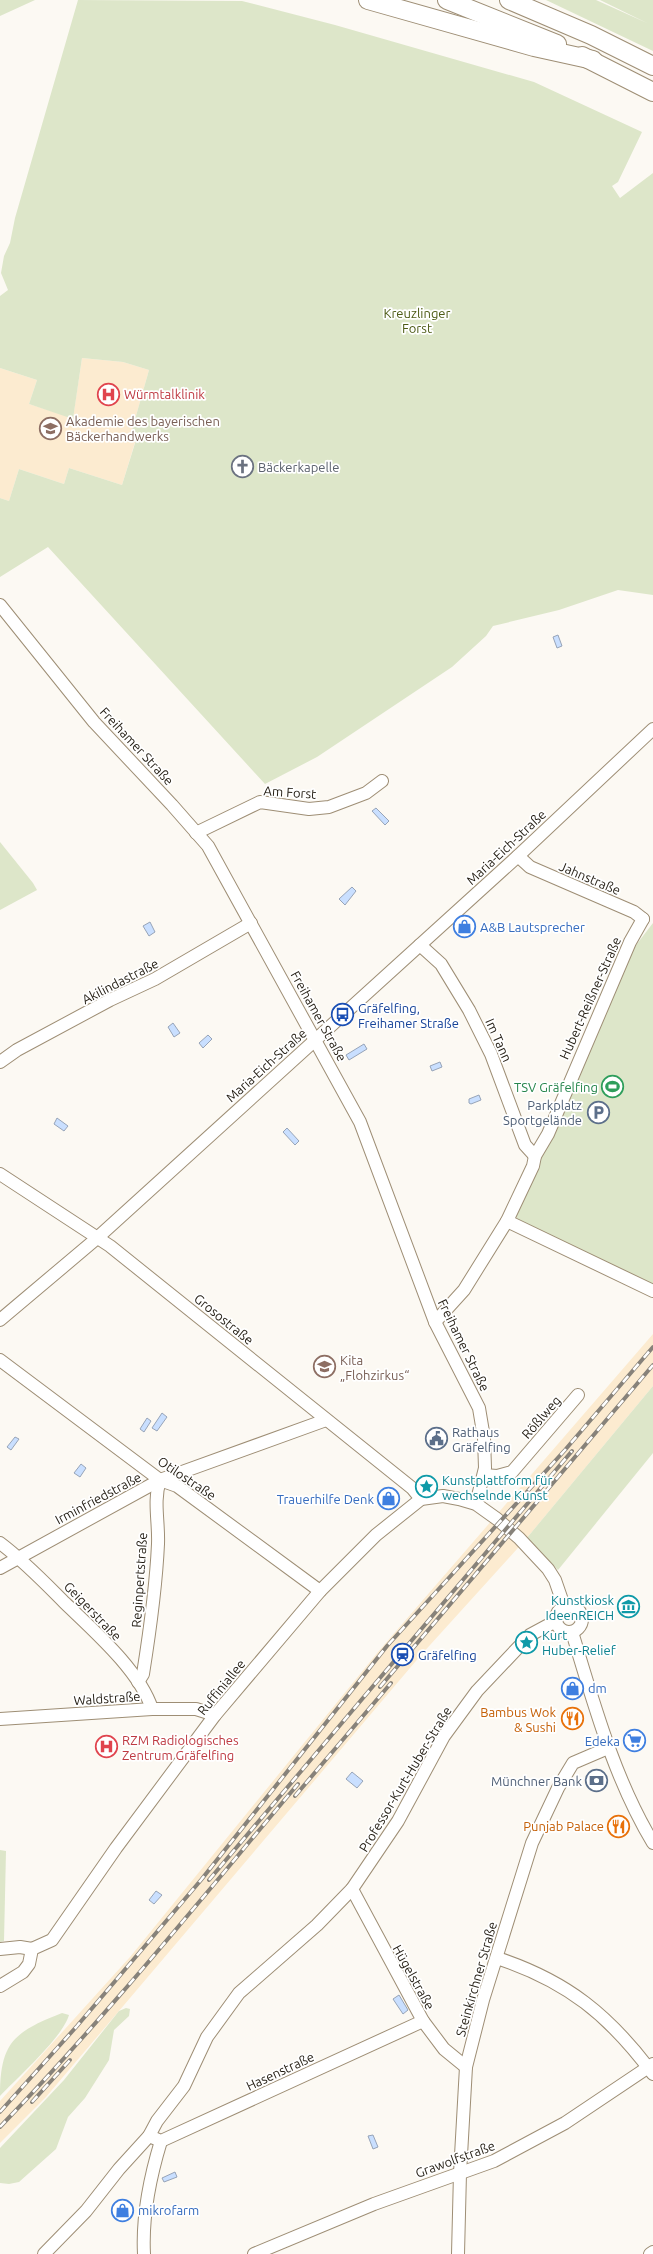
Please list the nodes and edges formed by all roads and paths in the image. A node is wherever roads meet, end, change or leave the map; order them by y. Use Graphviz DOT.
graph roads {
  1 [pos="368,0"];
  2 [pos="447,0"];
  3 [pos="508,0"];
  4 [pos="593,60"];
  5 [pos="653,66"];
  6 [pos="653,92"];
  7 [pos="0,606"];
  8 [pos="653,729"];
  9 [pos="382,781"];
  10 [pos="196,833"];
  11 [pos="518,856"];
  12 [pos="648,918"];
  13 [pos="251,923"];
  14 [pos="420,945"];
  15 [pos="316,1039"];
  16 [pos="0,1062"];
  17 [pos="535,1156"];
  18 [pos="0,1174"];
  19 [pos="507,1221"];
  20 [pos="96,1239"];
  21 [pos="653,1291"];
  22 [pos="0,1320"];
  23 [pos="435,1322"];
  24 [pos="0,1360"];
  25 [pos="578,1395"];
  26 [pos="326,1420"];
  27 [pos="484,1475"];
  28 [pos="160,1480"];
  29 [pos="421,1499"];
  30 [pos="476,1504"];
  31 [pos="0,1543"];
  32 [pos="18,1557"];
  33 [pos="0,1568"];
  34 [pos="320,1590"];
  35 [pos="564,1606"];
  36 [pos="556,1621"];
  37 [pos="572,1632"];
  38 [pos="138,1682"];
  39 [pos="152,1709"];
  40 [pos="215,1715"];
  41 [pos="0,1719"];
  42 [pos="608,1748"];
  43 [pos="653,1843"];
  44 [pos="352,1889"];
  45 [pos="0,1949"];
  46 [pos="32,1949"];
  47 [pos="497,1958"];
  48 [pos="0,1986"];
  49 [pos="423,2020"];
  50 [pos="466,2067"];
  51 [pos="651,2069"];
  52 [pos="149,2136"];
  53 [pos="161,2141"];
  54 [pos="460,2173"];
  55 [pos="653,2252"];
  56 [pos="44,2254"];
  57 [pos="144,2254"];
  58 [pos="254,2254"];
  59 [pos="458,2254"];
  60 [pos="650,2254"];
  1 -- 4 [label="highway"];
  2 -- 4 [label="highway"];
  3 -- 5 [label="highway"];
  4 -- 6 [label="highway"];
  7 -- 10 [label="street, Freihamer Straße"];
  8 -- 11 [label="street, Maria-Eich-Straße"];
  9 -- 10 [label="street, Am Forst"];
  10 -- 13 [label="street, Freihamer Straße"];
  11 -- 12 [label="street, Jahnstraße"];
  11 -- 14 [label="street, Maria-Eich-Straße"];
  12 -- 17 [label="street, Hubert-Reißner-Straße"];
  13 -- 15 [label="street, Freihamer Straße"];
  13 -- 16 [label="street, Akilindastraße"];
  14 -- 15 [label="street, Maria-Eich-Straße"];
  14 -- 17 [label="street, Im Tann"];
  15 -- 20 [label="street, Maria-Eich-Straße"];
  15 -- 23 [label="street, Freihamer Straße"];
  17 -- 19 [label="street, Hubert-Reißner-Straße"];
  18 -- 20 [label="street, Grosostraße"];
  19 -- 21 [label="street"];
  19 -- 23 [label="street, Hubert-Reißner-Straße"];
  20 -- 22 [label="street, Maria-Eich-Straße"];
  20 -- 26 [label="street, Grosostraße"];
  23 -- 27 [label="street, Freihamer Straße"];
  24 -- 28 [label="street, Otilostraße"];
  25 -- 27 [label="street, Rößlweg"];
  26 -- 28 [label="street, Irminfriedstraße"];
  26 -- 29 [label="street, Grosostraße"];
  27 -- 30 [label="street, Freihamer Straße"];
  28 -- 32 [label="street, Irminfriedstraße"];
  28 -- 34 [label="street, Otilostraße"];
  28 -- 38 [label="street, Reginpertstraße"];
  29 -- 30 [label="street"];
  29 -- 34 [label="street, Ruffiniallee"];
  30 -- 35 [label="street"];
  31 -- 32 [label="street, Geigerstraße"];
  32 -- 33 [label="street, Irminfriedstraße"];
  32 -- 38 [label="street, Geigerstraße"];
  34 -- 40 [label="street, Ruffiniallee"];
  35 -- 36 [label="street"];
  35 -- 37 [label="street"];
  36 -- 37 [label="street"];
  36 -- 44 [label="street, Professor-Kurt-Huber-Straße"];
  37 -- 42 [label="street"];
  38 -- 39 [label="street, Geigerstraße"];
  39 -- 40 [label="street, Waldstraße"];
  39 -- 41 [label="street, Waldstraße"];
  40 -- 46 [label="street, Ruffiniallee"];
  42 -- 43 [label="street"];
  42 -- 47 [label="street, Steinkirchner Straße"];
  44 -- 49 [label="street, Hügelstraße"];
  44 -- 52 [label="street, Professor-Kurt-Huber-Straße"];
  45 -- 46 [label="street"];
  46 -- 48 [label="street"];
  47 -- 50 [label="street, Steinkirchner Straße"];
  47 -- 51 [label="street"];
  49 -- 50 [label="street, Hügelstraße"];
  49 -- 53 [label="street, Hasenstraße"];
  50 -- 54 [label="street, Steinkirchner Straße"];
  51 -- 54 [label="street, Grawolfstraße"];
  52 -- 53 [label="street"];
  52 -- 56 [label="street, Professor-Kurt-Huber-Straße"];
  53 -- 57 [label="street"];
  54 -- 58 [label="street, Grawolfstraße"];
  54 -- 59 [label="street, Steinkirchner Straße"];
  55 -- 60 [label="street"];
}
